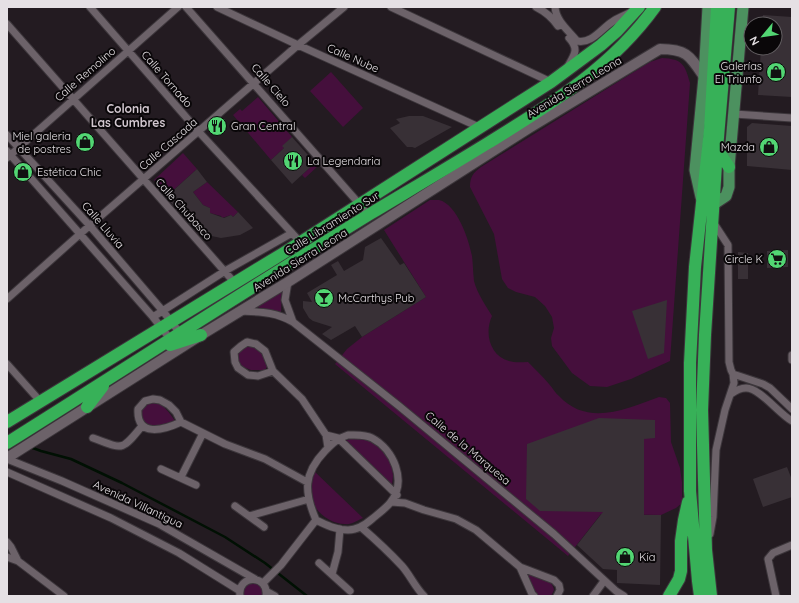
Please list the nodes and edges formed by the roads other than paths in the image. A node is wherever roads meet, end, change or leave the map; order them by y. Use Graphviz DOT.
graph roads {
  1 [pos="90,7"];
  2 [pos="178,7"];
  3 [pos="186,7"];
  4 [pos="217,7"];
  5 [pos="344,7"];
  6 [pos="390,7"];
  7 [pos="536,7"];
  8 [pos="555,7"];
  9 [pos="655,7"];
  10 [pos="708,7"];
  11 [pos="717,7"];
  12 [pos="729,7"];
  13 [pos="742,7"];
  14 [pos="638,8"];
  15 [pos="547,9"];
  16 [pos="7,24"];
  17 [pos="575,42"];
  18 [pos="298,45"];
  19 [pos="128,51"];
  20 [pos="563,74"];
  21 [pos="704,77"];
  22 [pos="551,82"];
  23 [pos="254,83"];
  24 [pos="73,99"];
  25 [pos="734,114"];
  26 [pos="792,118"];
  27 [pos="480,128"];
  28 [pos="529,128"];
  29 [pos="509,130"];
  30 [pos="714,130"];
  31 [pos="199,132"];
  32 [pos="7,135"];
  33 [pos="19,148"];
  34 [pos="718,149"];
  35 [pos="8,155"];
  36 [pos="729,168"];
  37 [pos="143,180"];
  38 [pos="702,200"];
  39 [pos="360,204"];
  40 [pos="714,204"];
  41 [pos="369,215"];
  42 [pos="713,222"];
  43 [pos="90,226"];
  44 [pos="80,234"];
  45 [pos="296,237"];
  46 [pos="309,253"];
  47 [pos="225,271"];
  48 [pos="234,282"];
  49 [pos="288,282"];
  50 [pos="7,299"];
  51 [pos="162,310"];
  52 [pos="241,311"];
  53 [pos="153,317"];
  54 [pos="293,322"];
  55 [pos="167,324"];
  56 [pos="201,335"];
  57 [pos="175,336"];
  58 [pos="154,350"];
  59 [pos="792,355"];
  60 [pos="792,360"];
  61 [pos="7,364"];
  62 [pos="273,371"];
  63 [pos="733,374"];
  64 [pos="110,378"];
  65 [pos="731,394"];
  66 [pos="40,401"];
  67 [pos="87,407"];
  68 [pos="792,409"];
  69 [pos="11,419"];
  70 [pos="792,421"];
  71 [pos="181,422"];
  72 [pos="7,425"];
  73 [pos="142,426"];
  74 [pos="203,433"];
  75 [pos="326,435"];
  76 [pos="93,438"];
  77 [pos="338,438"];
  78 [pos="7,443"];
  79 [pos="328,448"];
  80 [pos="7,459"];
  81 [pos="161,469"];
  82 [pos="7,472"];
  83 [pos="180,477"];
  84 [pos="62,481"];
  85 [pos="307,482"];
  86 [pos="196,485"];
  87 [pos="690,491"];
  88 [pos="55,493"];
  89 [pos="395,493"];
  90 [pos="309,499"];
  91 [pos="391,502"];
  92 [pos="405,503"];
  93 [pos="235,506"];
  94 [pos="249,516"];
  95 [pos="316,520"];
  96 [pos="264,527"];
  97 [pos="361,527"];
  98 [pos="340,529"];
  99 [pos="7,542"];
  100 [pos="792,545"];
  101 [pos="706,550"];
  102 [pos="7,557"];
  103 [pos="18,561"];
  104 [pos="319,563"];
  105 [pos="520,567"];
  106 [pos="332,574"];
  107 [pos="255,579"];
  108 [pos="604,581"];
  109 [pos="263,583"];
  110 [pos="350,590"];
  111 [pos="616,591"];
  112 [pos="240,593"];
  113 [pos="266,594"];
  114 [pos="421,595"];
  115 [pos="64,596"];
  116 [pos="275,596"];
  117 [pos="534,596"];
  118 [pos="557,596"];
  119 [pos="593,596"];
  120 [pos="609,596"];
  121 [pos="624,596"];
  122 [pos="670,596"];
  123 [pos="700,596"];
  124 [pos="712,596"];
  125 [pos="776,596"];
  1 -- 19 [label="street, Calle Tornado"];
  2 -- 19 [label="street, Calle Remolino"];
  3 -- 23 [label="street, Calle Cielo"];
  4 -- 18 [label="street, Calle Nube"];
  5 -- 18 [label="street, Calle Cascada"];
  6 -- 22 [label="street"];
  7 -- 15 [label="street"];
  8 -- 17 [label="street"];
  9 -- 29 [label="highway, Calle Libramiento Sur"];
  10 -- 21 [label="main road"];
  11 -- 30 [label="highway"];
  12 -- 30 [label="highway"];
  13 -- 25 [label="main road"];
  14 -- 17 [label="street"];
  14 -- 20 [label="highway, Calle Libramiento Sur"];
  15 -- 17 [label="street"];
  16 -- 24 [label="street, Calle Chubasco"];
  17 -- 20 [label="street"];
  18 -- 23 [label="street, Calle Cascada"];
  18 -- 27 [label="street, Calle Nube"];
  19 -- 24 [label="street, Calle Remolino"];
  19 -- 31 [label="street, Calle Tornado"];
  20 -- 22 [label="highway, Calle Libramiento Sur"];
  21 -- 28 [label="street, Avenida Sierra Leona"];
  21 -- 38 [label="main road"];
  22 -- 27 [label="highway, Calle Libramiento Sur"];
  23 -- 31 [label="street, Calle Cascada"];
  23 -- 39 [label="street, Calle Cielo"];
  24 -- 33 [label="street, Calle Remolino"];
  24 -- 37 [label="street, Calle Chubasco"];
  25 -- 26 [label="street"];
  25 -- 36 [label="main road"];
  27 -- 39 [label="highway, Calle Libramiento Sur"];
  28 -- 29 [label="highway"];
  28 -- 49 [label="street, Avenida Sierra Leona"];
  29 -- 41 [label="highway, Calle Libramiento Sur"];
  30 -- 34 [label="highway"];
  30 -- 38 [label="highway"];
  31 -- 37 [label="street, Calle Cascada"];
  31 -- 45 [label="street, Calle Tornado"];
  32 -- 33 [label="street, Calle Lluvia"];
  33 -- 35 [label="street, Calle Remolino"];
  33 -- 43 [label="street, Calle Lluvia"];
  34 -- 36 [label="highway"];
  34 -- 40 [label="highway"];
  35 -- 44 [label="street, Calle Lluvia"];
  36 -- 40 [label="main road"];
  37 -- 43 [label="street, Calle Cascada"];
  37 -- 47 [label="street, Calle Chubasco"];
  38 -- 87 [label="highway"];
  39 -- 41 [label="street, Calle Cielo"];
  39 -- 45 [label="highway, Calle Libramiento Sur"];
  40 -- 42 [label="highway"];
  41 -- 46 [label="highway, Calle Libramiento Sur"];
  42 -- 63 [label="street"];
  42 -- 101 [label="highway"];
  43 -- 44 [label="street, Calle Cascada"];
  43 -- 51 [label="street, Calle Lluvia"];
  44 -- 50 [label="street, Calle Cascada"];
  44 -- 53 [label="street, Calle Lluvia"];
  45 -- 46 [label="street, Calle Tornado"];
  45 -- 47 [label="street"];
  45 -- 48 [label="highway, Calle Libramiento Sur"];
  46 -- 57 [label="highway, Calle Libramiento Sur"];
  47 -- 48 [label="street, Calle Chubasco"];
  47 -- 51 [label="street"];
  48 -- 55 [label="highway, Calle Libramiento Sur"];
  49 -- 52 [label="street, Avenida Sierra Leona"];
  49 -- 54 [label="street"];
  51 -- 53 [label="street"];
  51 -- 55 [label="street, Calle Lluvia"];
  52 -- 54 [label="street, Calle de la Marquesa"];
  52 -- 56 [label="street, Avenida Sierra Leona"];
  53 -- 55 [label="street, Calle Lluvia"];
  54 -- 108 [label="street, Calle de la Marquesa"];
  55 -- 57 [label="street, Calle Lluvia"];
  55 -- 57 [label="street, Calle Lluvia"];
  55 -- 66 [label="highway, Calle Libramiento Sur"];
  56 -- 58 [label="highway"];
  56 -- 67 [label="street, Avenida Sierra Leona"];
  57 -- 58 [label="highway, Calle Libramiento Sur"];
  58 -- 64 [label="highway, Calle Libramiento Sur"];
  59 -- 60 [label="street"];
  61 -- 66 [label="street"];
  62 -- 62 [label="street"];
  62 -- 75 [label="street"];
  63 -- 65 [label="street"];
  63 -- 68 [label="street"];
  64 -- 67 [label="highway"];
  64 -- 78 [label="highway, Calle Libramiento Sur"];
  65 -- 70 [label="street"];
  65 -- 101 [label="street"];
  66 -- 69 [label="highway, Calle Libramiento Sur"];
  67 -- 80 [label="street, Avenida Sierra Leona"];
  69 -- 72 [label="highway, Calle Libramiento Sur"];
  71 -- 73 [label="street"];
  71 -- 73 [label="street"];
  71 -- 74 [label="street"];
  73 -- 76 [label="street"];
  74 -- 83 [label="street"];
  74 -- 85 [label="street"];
  75 -- 77 [label="street"];
  75 -- 79 [label="street"];
  77 -- 79 [label="street"];
  77 -- 89 [label="street"];
  77 -- 89 [label="street"];
  79 -- 85 [label="street"];
  80 -- 84 [label="street, Avenida Villantigua"];
  81 -- 83 [label="street"];
  82 -- 88 [label="street"];
  83 -- 86 [label="street"];
  84 -- 88 [label="street"];
  84 -- 107 [label="street, Avenida Villantigua"];
  85 -- 90 [label="street"];
  87 -- 122 [label="highway"];
  87 -- 123 [label="highway"];
  88 -- 112 [label="street"];
  89 -- 91 [label="street"];
  89 -- 92 [label="street"];
  90 -- 94 [label="street"];
  90 -- 95 [label="street"];
  91 -- 92 [label="street"];
  91 -- 97 [label="street"];
  92 -- 105 [label="street"];
  93 -- 94 [label="street"];
  94 -- 96 [label="street"];
  95 -- 98 [label="street"];
  95 -- 109 [label="street"];
  97 -- 98 [label="street"];
  97 -- 114 [label="street"];
  98 -- 106 [label="street"];
  99 -- 103 [label="street"];
  100 -- 125 [label="street"];
  101 -- 124 [label="highway"];
  102 -- 103 [label="street"];
  103 -- 115 [label="street"];
  104 -- 106 [label="street"];
  105 -- 117 [label="street"];
  105 -- 118 [label="street"];
  106 -- 110 [label="street"];
  107 -- 109 [label="street, Avenida Villantigua"];
  107 -- 112 [label="street"];
  108 -- 111 [label="street, Calle de la Marquesa"];
  108 -- 119 [label="street"];
  109 -- 113 [label="street"];
  111 -- 120 [label="street"];
  111 -- 121 [label="street, Calle de la Marquesa"];
  113 -- 116 [label="street"];
}
